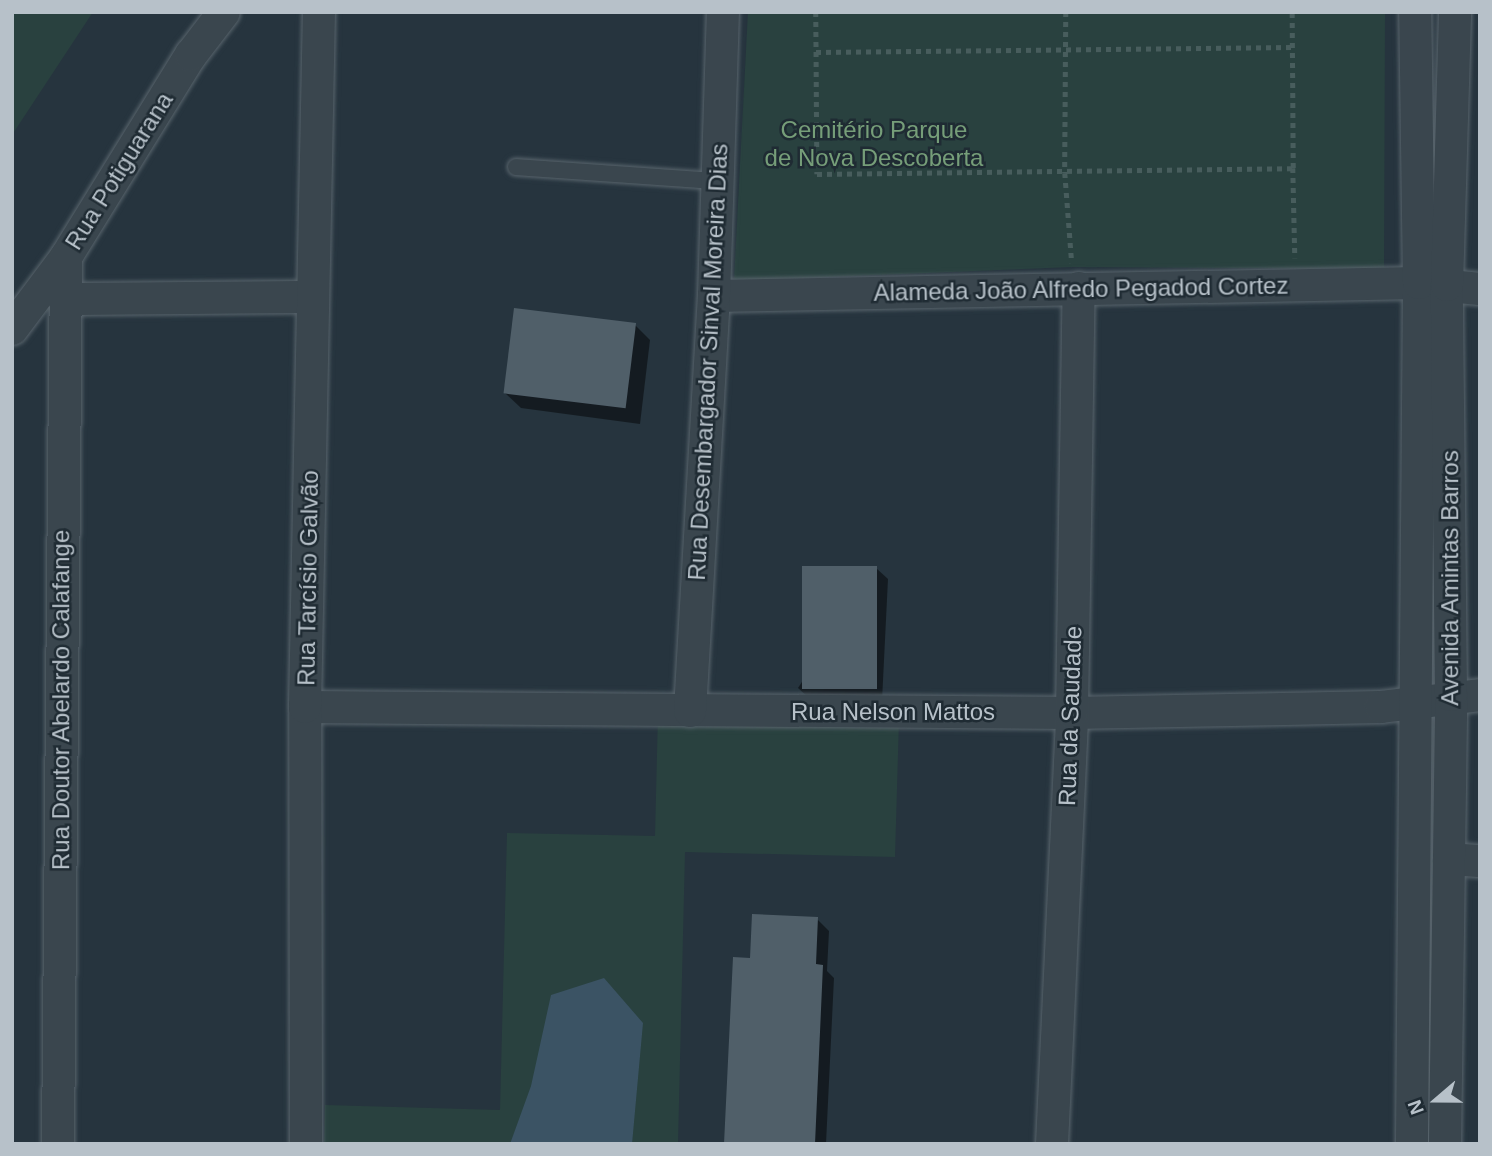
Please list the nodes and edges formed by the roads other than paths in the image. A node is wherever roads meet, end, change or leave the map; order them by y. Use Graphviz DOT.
graph roads {
  1 [pos="224,12"];
  2 [pos="319,12"];
  3 [pos="723,12"];
  4 [pos="1415,12"];
  5 [pos="1455,12"];
  6 [pos="516,167"];
  7 [pos="718,181"];
  8 [pos="66,257"];
  9 [pos="1433,284"];
  10 [pos="1079,288"];
  11 [pos="1480,289"];
  12 [pos="714,296"];
  13 [pos="313,297"];
  14 [pos="65,299"];
  15 [pos="12,329"];
  16 [pos="1466,695"];
  17 [pos="1415,701"];
  18 [pos="305,707"];
  19 [pos="690,711"];
  20 [pos="1072,713"];
  21 [pos="1464,860"];
  22 [pos="58,1144"];
  23 [pos="306,1144"];
  24 [pos="1052,1144"];
  25 [pos="1412,1144"];
  26 [pos="1445,1144"];
  1 -- 8 [label="street, Rua Potiguarana"];
  2 -- 13 [label="street, Rua Tarcísio Galvão"];
  3 -- 7 [label="street, Rua Desembargador Sinval Moreira Dias"];
  4 -- 9 [label="street, Avenida Amintas Barros"];
  5 -- 9 [label="street, Avenida Amintas Barros"];
  6 -- 7 [label="lane"];
  7 -- 12 [label="street, Rua Desembargador Sinval Moreira Dias"];
  8 -- 14 [label="street, Rua Doutor Abelardo Calafange"];
  8 -- 15 [label="street, Rua Potiguarana"];
  9 -- 10 [label="street, Alameda João Alfredo Pegadod Cortez"];
  9 -- 11 [label="street, Alameda João Alfredo Pegadod Cortez"];
  9 -- 16 [label="street, Avenida Amintas Barros"];
  9 -- 17 [label="street, Avenida Amintas Barros"];
  10 -- 12 [label="street, Alameda João Alfredo Pegadod Cortez"];
  10 -- 20 [label="street, Rua da Saudade"];
  12 -- 19 [label="street, Rua Desembargador Sinval Moreira Dias"];
  13 -- 14 [label="street"];
  13 -- 18 [label="street, Rua Tarcísio Galvão"];
  14 -- 22 [label="street, Rua Doutor Abelardo Calafange"];
  16 -- 17 [label="street, Rua Nelson Mattos"];
  16 -- 21 [label="street, Avenida Amintas Barros"];
  17 -- 20 [label="street, Rua Nelson Mattos"];
  17 -- 25 [label="street, Avenida Amintas Barros"];
  18 -- 19 [label="street, Rua Nelson Mattos"];
  18 -- 23 [label="street, Rua Tarcísio Galvão"];
  19 -- 20 [label="street, Rua Nelson Mattos"];
  20 -- 24 [label="street, Rua da Saudade"];
  21 -- 26 [label="street, Avenida Amintas Barros"];
}
